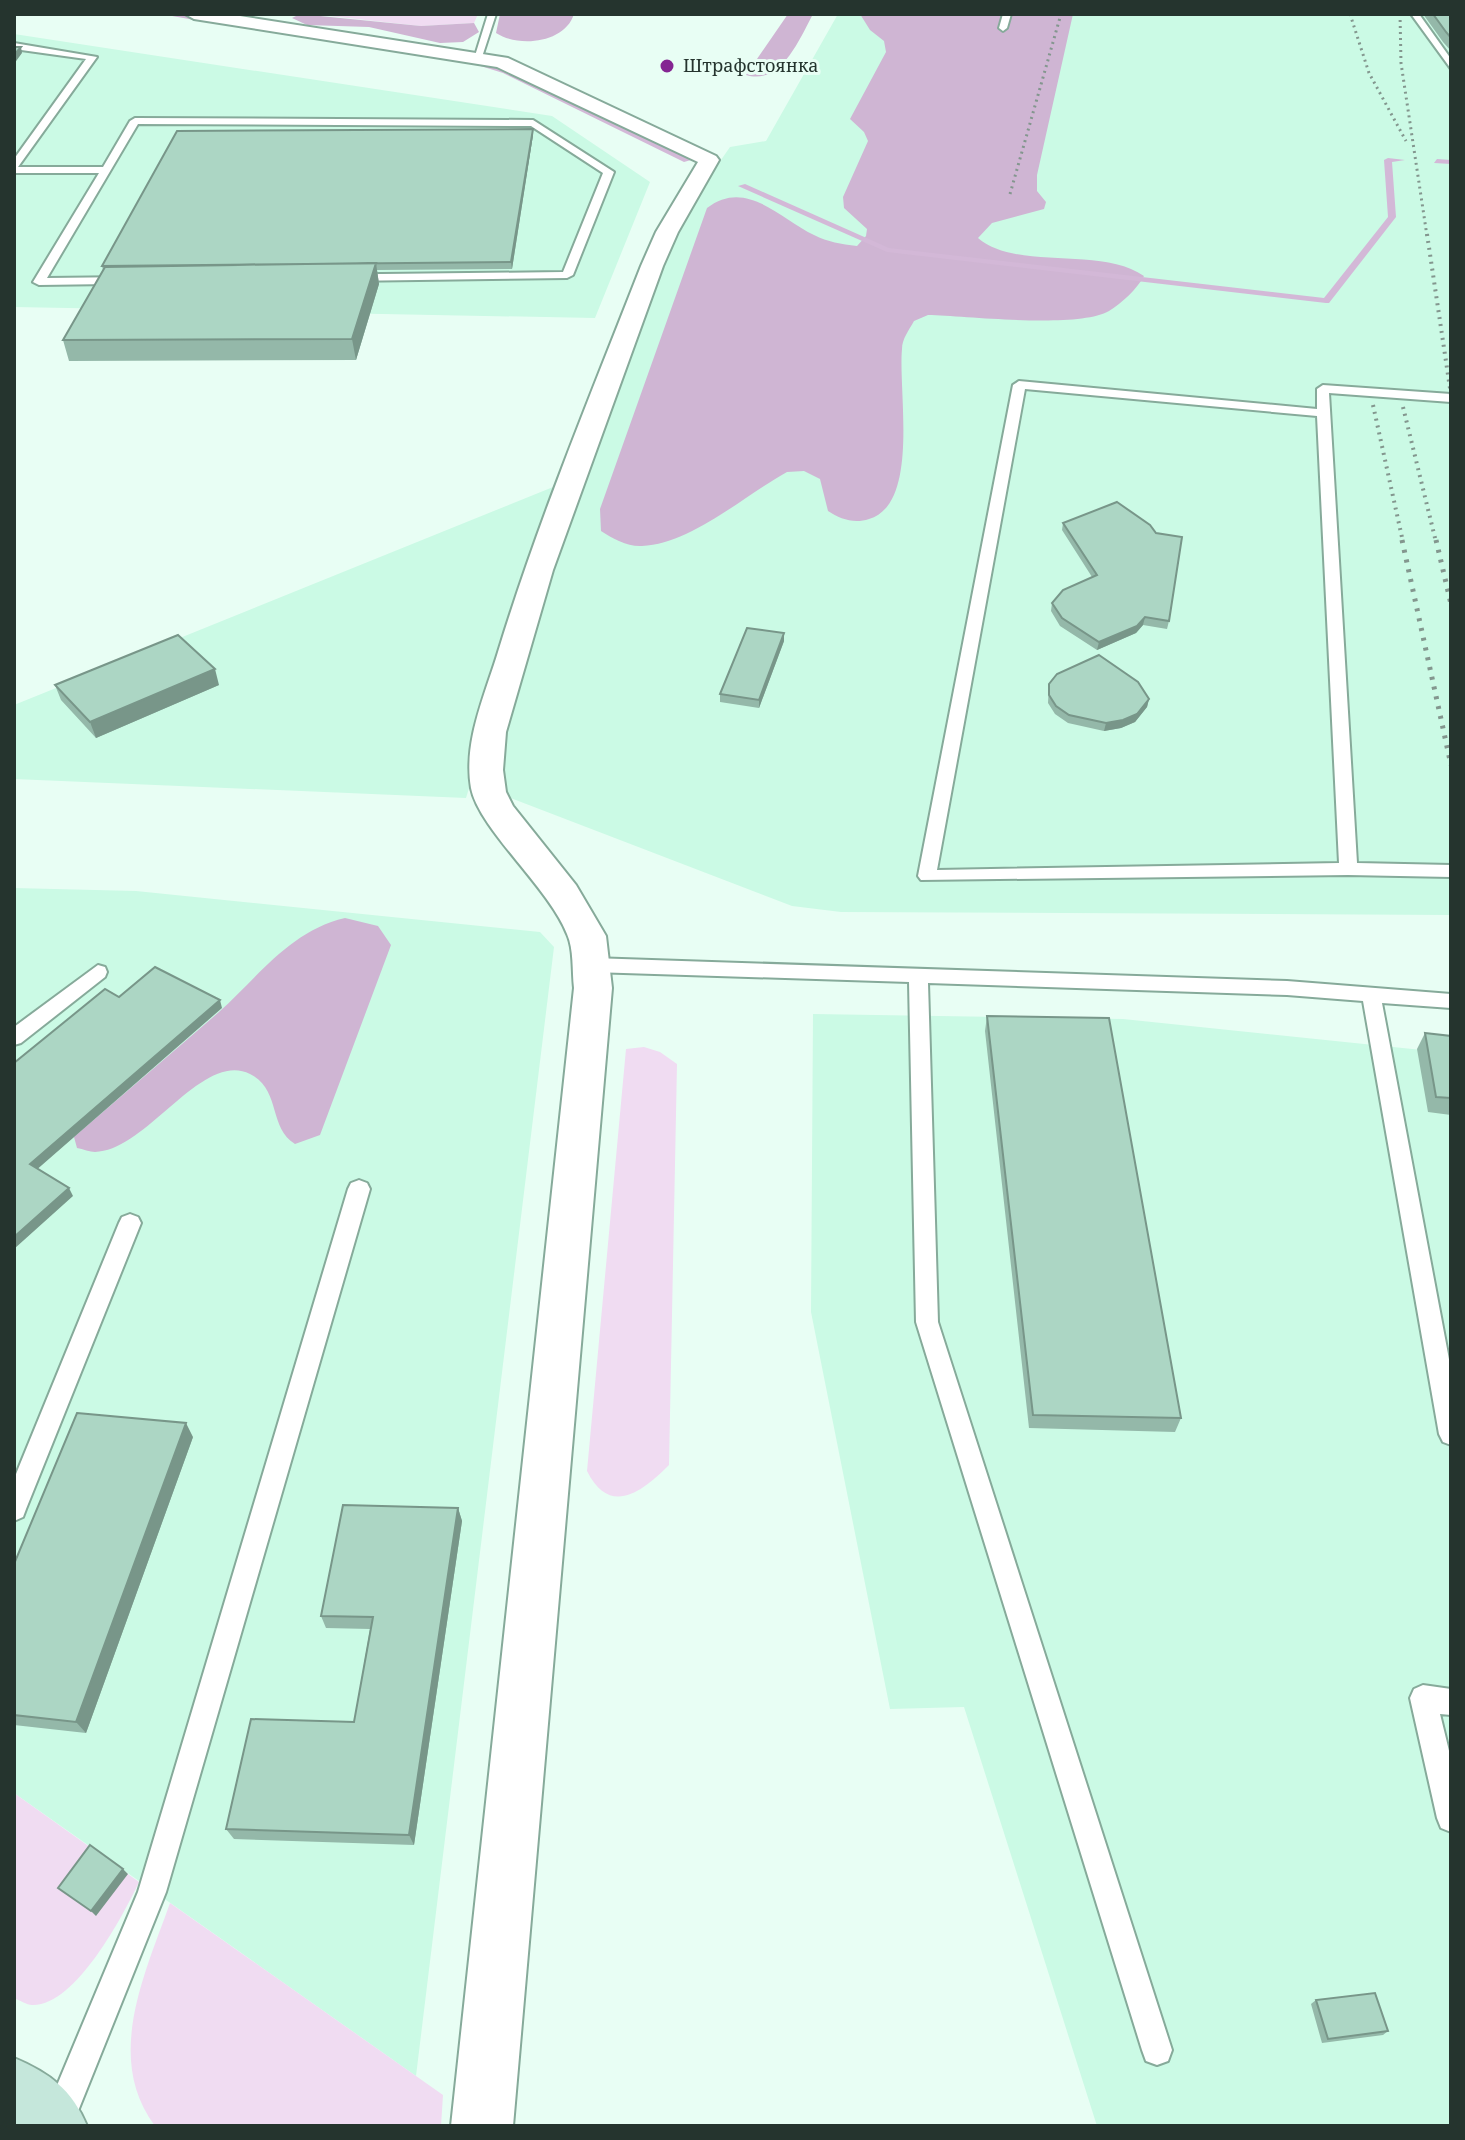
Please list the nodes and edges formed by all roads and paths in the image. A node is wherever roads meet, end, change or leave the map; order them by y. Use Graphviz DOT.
graph roads {
  1 [pos="194,14"];
  2 [pos="492,14"];
  3 [pos="1007,14"];
  4 [pos="1415,14"];
  5 [pos="1003,28"];
  6 [pos="14,46"];
  7 [pos="477,57"];
  8 [pos="1451,66"];
  9 [pos="14,168"];
  10 [pos="105,170"];
  11 [pos="1451,398"];
  12 [pos="1323,413"];
  13 [pos="1348,869"];
  14 [pos="1451,871"];
  15 [pos="592,965"];
  16 [pos="98,972"];
  17 [pos="918,975"];
  18 [pos="1371,993"];
  19 [pos="1451,1001"];
  20 [pos="14,1038"];
  21 [pos="359,1189"];
  22 [pos="130,1223"];
  23 [pos="1451,1434"];
  24 [pos="14,1509"];
  25 [pos="1451,1702"];
  26 [pos="1451,1818"];
  27 [pos="1157,2050"];
  28 [pos="14,2092"];
  29 [pos="54,2126"];
  30 [pos="482,2126"];
  1 -- 7 [label="street"];
  2 -- 7 [label="lane"];
  3 -- 5 [label="lane"];
  4 -- 8 [label="lane"];
  6 -- 9 [label="lane"];
  7 -- 15 [label="street"];
  9 -- 10 [label="lane"];
  10 -- 10 [label="lane"];
  11 -- 12 [label="lane"];
  12 -- 13 [label="lane"];
  12 -- 13 [label="lane"];
  13 -- 14 [label="lane"];
  15 -- 17 [label="lane"];
  15 -- 30 [label="street"];
  16 -- 20 [label="lane"];
  17 -- 18 [label="lane"];
  17 -- 27 [label="lane"];
  18 -- 19 [label="lane"];
  18 -- 23 [label="lane"];
  21 -- 29 [label="lane"];
  22 -- 24 [label="lane"];
  25 -- 26 [label="lane"];
  28 -- 29 [label="street"];
}
